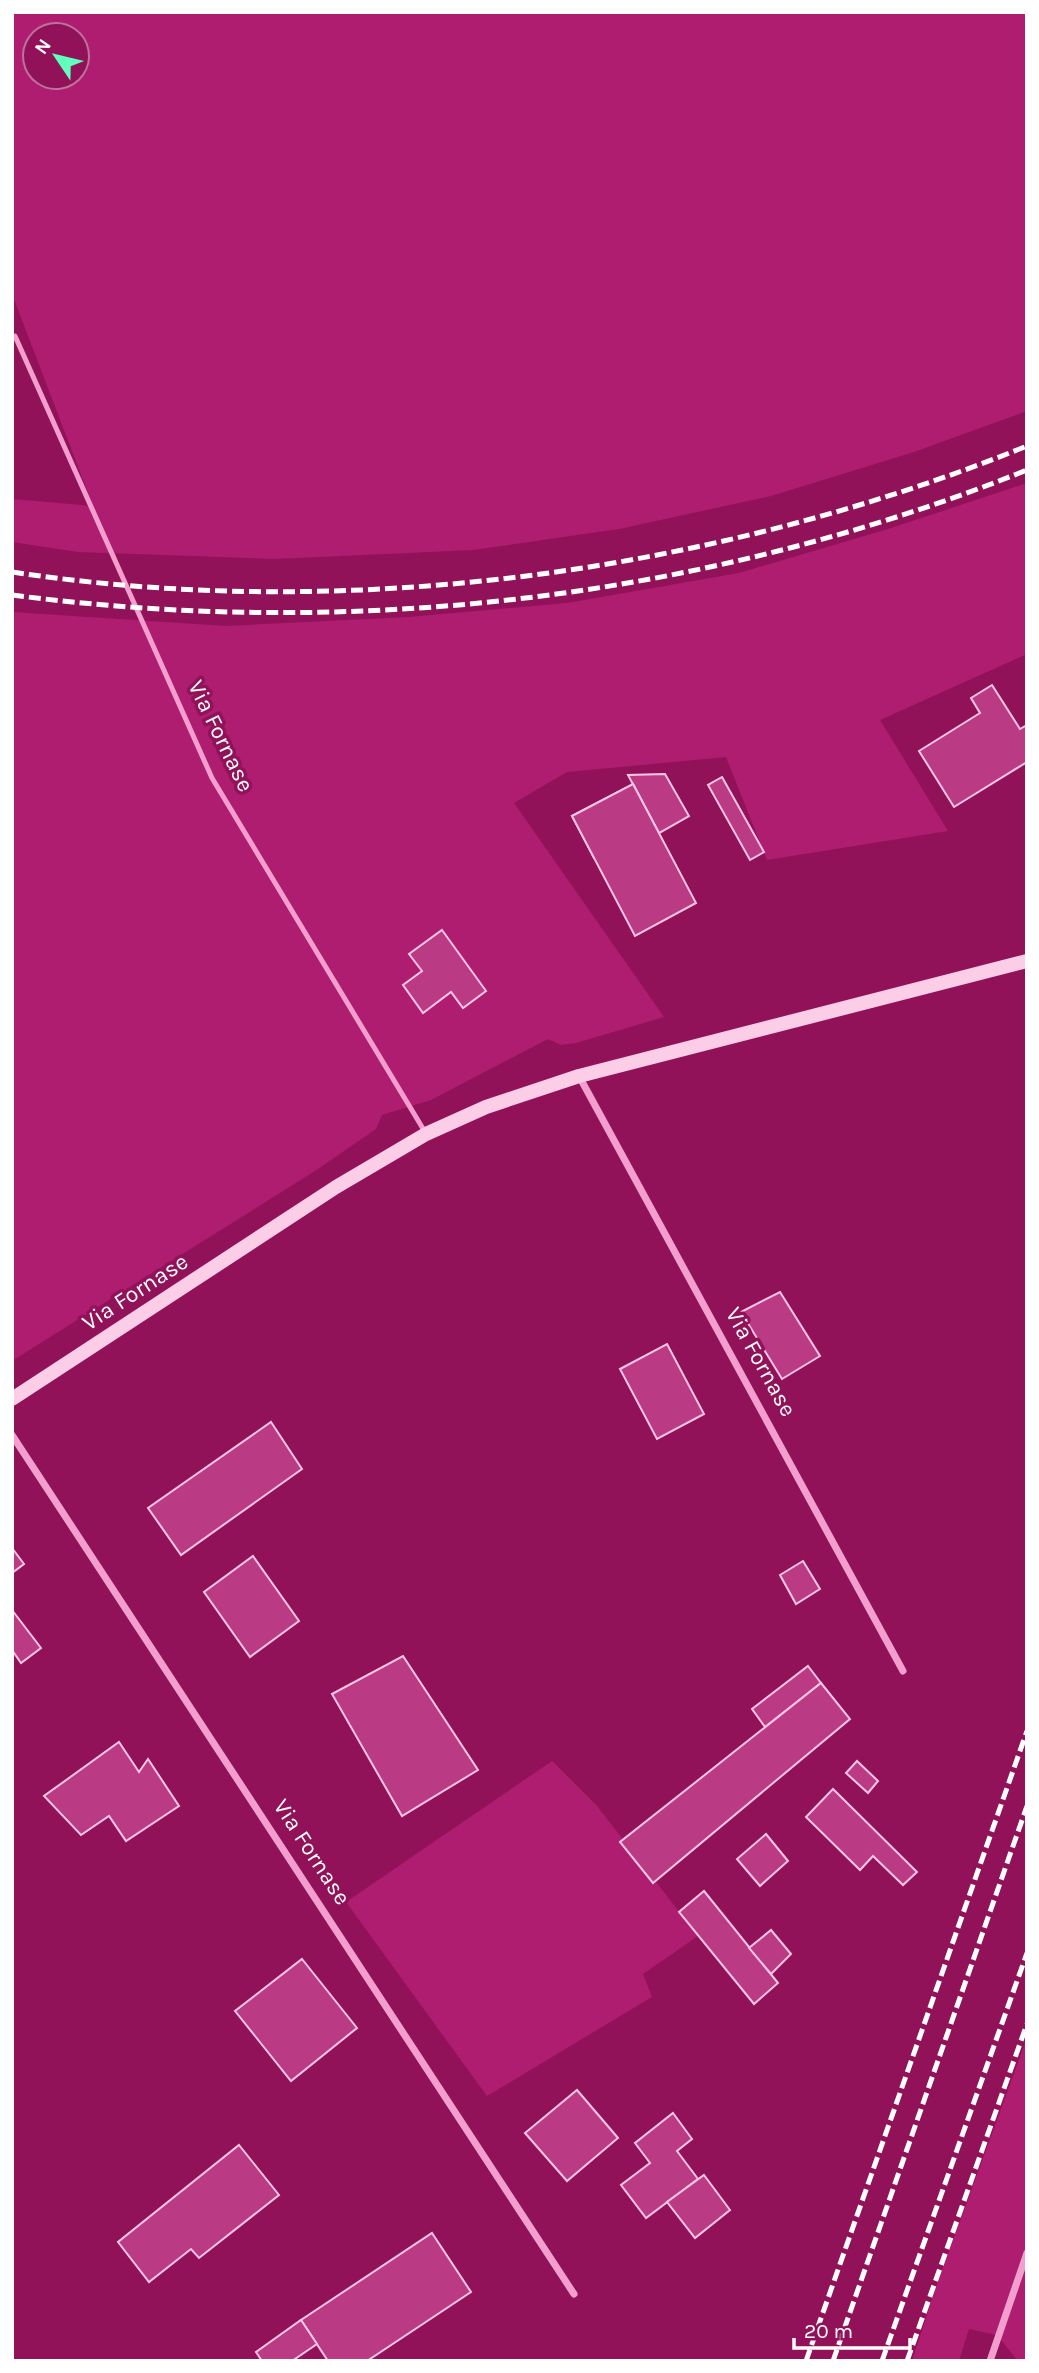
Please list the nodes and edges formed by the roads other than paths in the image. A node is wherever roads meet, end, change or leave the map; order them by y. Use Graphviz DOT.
graph roads {
  1 [pos="15,336"];
  2 [pos="1027,961"];
  3 [pos="579,1076"];
  4 [pos="426,1134"];
  5 [pos="12,1399"];
  6 [pos="12,1435"];
  7 [pos="903,1671"];
  8 [pos="1027,2253"];
  9 [pos="574,2294"];
  10 [pos="990,2361"];
  1 -- 4 [label="lane, Via Fornase"];
  2 -- 3 [label="street, Via Fornase"];
  3 -- 4 [label="street, Via Fornase"];
  3 -- 7 [label="street, Via Fornase"];
  4 -- 5 [label="street, Via Fornase"];
  6 -- 9 [label="street, Via Fornase"];
  8 -- 10 [label="street"];
}
